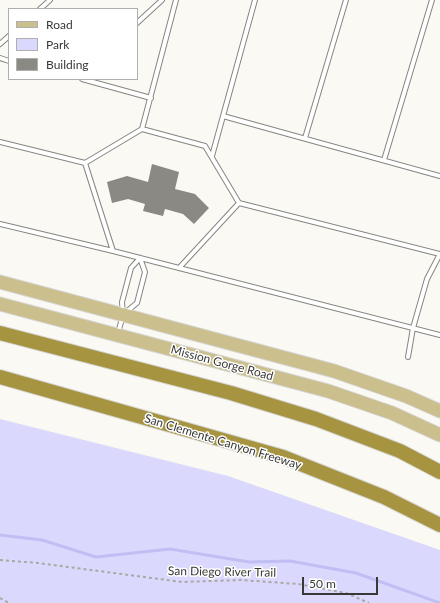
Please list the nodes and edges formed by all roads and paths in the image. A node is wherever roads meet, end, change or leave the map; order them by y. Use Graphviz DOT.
graph roads {
  1 [pos="50,0"];
  2 [pos="162,0"];
  3 [pos="176,0"];
  4 [pos="255,0"];
  5 [pos="346,0"];
  6 [pos="432,0"];
  7 [pos="41,8"];
  8 [pos="138,23"];
  9 [pos="8,37"];
  10 [pos="0,44"];
  11 [pos="86,80"];
  12 [pos="151,98"];
  13 [pos="223,116"];
  14 [pos="142,129"];
  15 [pos="305,138"];
  16 [pos="0,142"];
  17 [pos="212,156"];
  18 [pos="384,160"];
  19 [pos="85,163"];
  20 [pos="440,176"];
  21 [pos="239,203"];
  22 [pos="0,224"];
  23 [pos="113,251"];
  24 [pos="440,254"];
  25 [pos="140,258"];
  26 [pos="179,268"];
  27 [pos="0,282"];
  28 [pos="0,304"];
  29 [pos="123,315"];
  30 [pos="413,328"];
  31 [pos="0,333"];
  32 [pos="440,335"];
  33 [pos="118,336"];
  34 [pos="408,357"];
  35 [pos="0,377"];
  36 [pos="440,411"];
  37 [pos="440,435"];
  38 [pos="440,472"];
  39 [pos="440,525"];
  40 [pos="0,560"];
  41 [pos="0,598"];
  42 [pos="9,603"];
  43 [pos="369,603"];
  1 -- 7 [label="lane"];
  2 -- 8 [label="lane"];
  3 -- 12 [label="lane"];
  4 -- 13 [label="lane"];
  5 -- 15 [label="lane"];
  6 -- 18 [label="lane"];
  9 -- 10 [label="lane"];
  11 -- 12 [label="lane"];
  12 -- 14 [label="lane"];
  13 -- 15 [label="lane"];
  13 -- 17 [label="lane"];
  14 -- 17 [label="lane"];
  14 -- 19 [label="lane"];
  15 -- 18 [label="lane"];
  16 -- 19 [label="lane"];
  17 -- 21 [label="lane"];
  18 -- 20 [label="lane"];
  19 -- 23 [label="lane"];
  21 -- 24 [label="lane"];
  21 -- 26 [label="lane"];
  22 -- 23 [label="lane"];
  23 -- 25 [label="lane"];
  24 -- 30 [label="lane"];
  25 -- 26 [label="lane"];
  25 -- 29 [label="lane"];
  25 -- 29 [label="lane"];
  26 -- 30 [label="lane"];
  27 -- 29 [label="main road, Mission Gorge Road"];
  28 -- 33 [label="main road, Mission Gorge Road"];
  29 -- 33 [label="lane"];
  29 -- 36 [label="main road, Mission Gorge Road"];
  30 -- 32 [label="lane"];
  30 -- 34 [label="lane"];
  31 -- 38 [label="highway"];
  33 -- 37 [label="main road, Mission Gorge Road"];
  35 -- 39 [label="highway, San Clemente Canyon Freeway"];
  40 -- 43 [label="path, San Diego River Trail"];
  41 -- 42 [label="path"];
}
